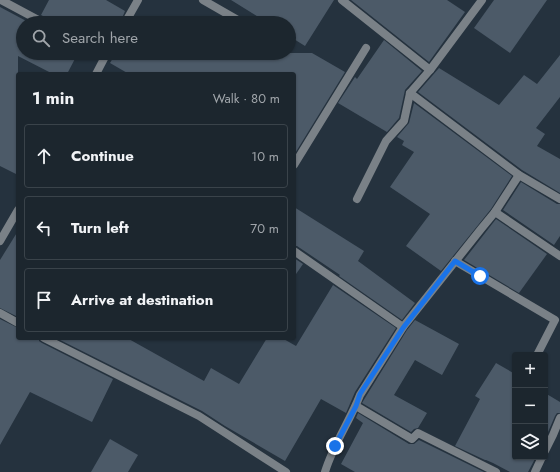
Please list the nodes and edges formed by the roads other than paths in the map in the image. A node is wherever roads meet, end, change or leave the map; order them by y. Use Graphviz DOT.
graph roads {
  1 [pos="1,0"];
  2 [pos="138,0"];
  3 [pos="203,0"];
  4 [pos="342,0"];
  5 [pos="482,0"];
  6 [pos="31,16"];
  7 [pos="129,16"];
  8 [pos="231,16"];
  9 [pos="366,48"];
  10 [pos="102,60"];
  11 [pos="430,70"];
  12 [pos="97,72"];
  13 [pos="410,93"];
  14 [pos="296,162"];
  15 [pos="519,175"];
  16 [pos="357,199"];
  17 [pos="560,199"];
  18 [pos="495,212"];
  19 [pos="16,213"];
  20 [pos="0,241"];
  21 [pos="296,252"];
  22 [pos="560,256"];
  23 [pos="455,261"];
  24 [pos="0,313"];
  25 [pos="16,322"];
  26 [pos="403,328"];
  27 [pos="48,340"];
  28 [pos="538,352"];
  29 [pos="356,406"];
  30 [pos="560,418"];
  31 [pos="557,436"];
  32 [pos="548,448"];
  33 [pos="541,460"];
  34 [pos="286,472"];
  35 [pos="325,472"];
  36 [pos="496,472"];
  37 [pos="535,472"];
  1 -- 6 [label="street"];
  2 -- 7 [label="street"];
  3 -- 8 [label="street"];
  4 -- 11 [label="street"];
  5 -- 11 [label="street"];
  9 -- 14 [label="street"];
  10 -- 12 [label="street"];
  11 -- 13 [label="street"];
  13 -- 15 [label="street"];
  13 -- 16 [label="street"];
  15 -- 17 [label="street"];
  15 -- 18 [label="street"];
  18 -- 22 [label="street"];
  18 -- 23 [label="street"];
  19 -- 20 [label="street"];
  21 -- 26 [label="street"];
  23 -- 26 [label="street"];
  23 -- 28 [label="street"];
  24 -- 25 [label="street"];
  26 -- 29 [label="street"];
  27 -- 34 [label="street"];
  29 -- 35 [label="street"];
  29 -- 36 [label="street"];
  30 -- 31 [label="street"];
  31 -- 32 [label="street"];
  33 -- 37 [label="street"];
}
